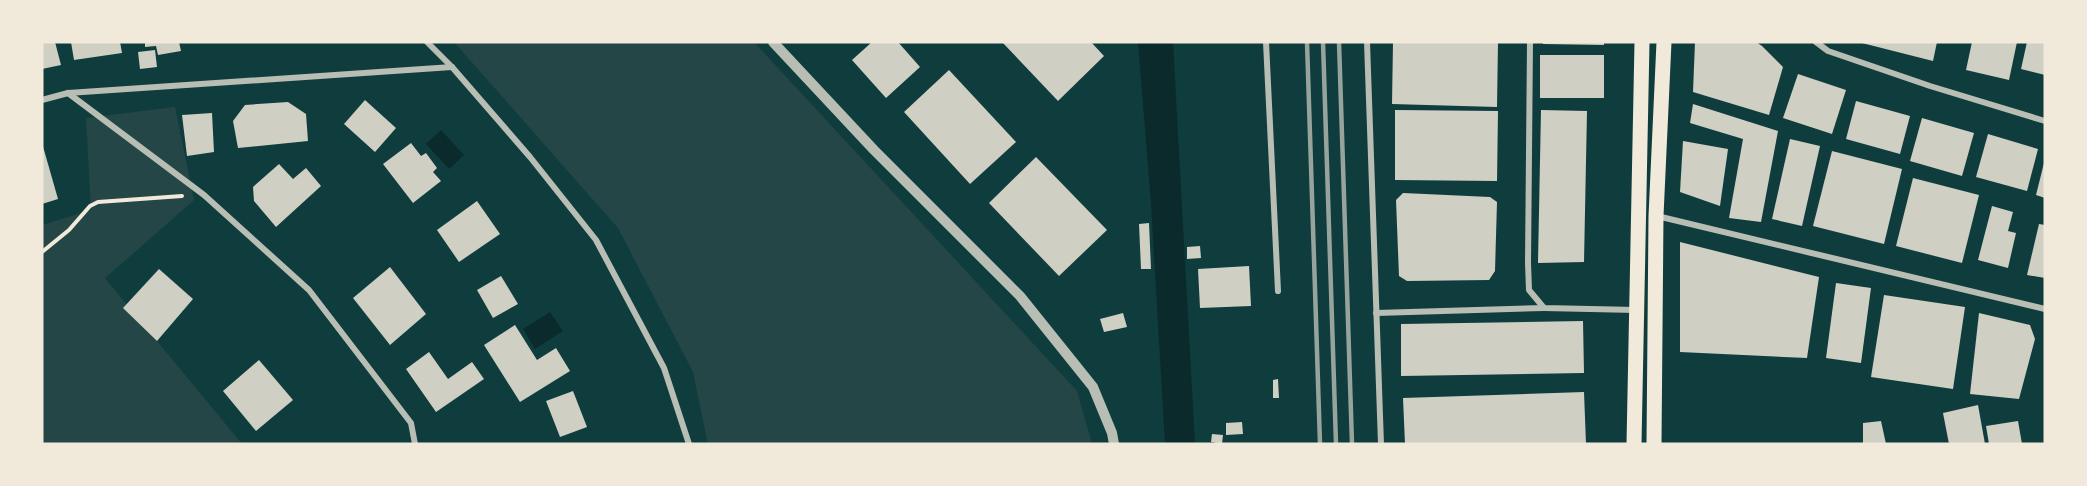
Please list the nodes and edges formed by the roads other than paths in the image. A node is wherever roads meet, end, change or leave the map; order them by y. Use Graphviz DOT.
graph roads {
  1 [pos="427,42"];
  2 [pos="773,42"];
  3 [pos="1266,42"];
  4 [pos="1367,42"];
  5 [pos="1530,42"];
  6 [pos="1642,42"];
  7 [pos="1664,42"];
  8 [pos="1816,42"];
  9 [pos="1829,42"];
  10 [pos="1828,51"];
  11 [pos="452,67"];
  12 [pos="68,93"];
  13 [pos="42,100"];
  14 [pos="2045,121"];
  15 [pos="1656,216"];
  16 [pos="1278,291"];
  17 [pos="1544,308"];
  18 [pos="2045,309"];
  19 [pos="1636,310"];
  20 [pos="1376,313"];
  21 [pos="415,444"];
  22 [pos="690,444"];
  23 [pos="1114,444"];
  24 [pos="1381,444"];
  25 [pos="1634,444"];
  26 [pos="1654,444"];
  1 -- 11 [label="street"];
  2 -- 23 [label="street"];
  3 -- 16 [label="street"];
  4 -- 20 [label="street"];
  5 -- 17 [label="street"];
  6 -- 19 [label="main road"];
  7 -- 15 [label="main road"];
  8 -- 10 [label="street"];
  9 -- 10 [label="street"];
  10 -- 14 [label="street"];
  11 -- 12 [label="street"];
  11 -- 22 [label="street"];
  12 -- 13 [label="street"];
  12 -- 21 [label="street"];
  15 -- 18 [label="street"];
  15 -- 26 [label="main road"];
  17 -- 19 [label="street"];
  17 -- 20 [label="street"];
  19 -- 25 [label="main road"];
  20 -- 24 [label="street"];
}
